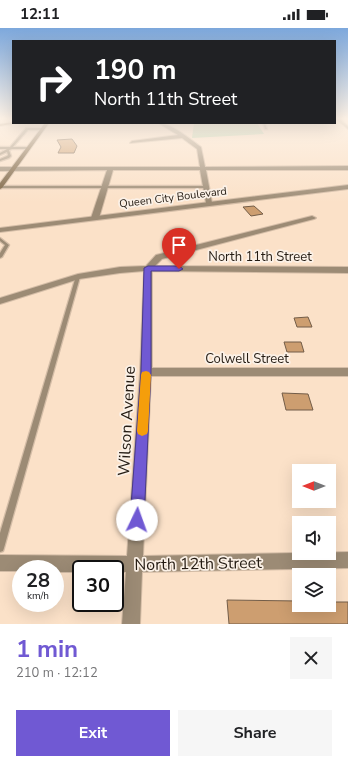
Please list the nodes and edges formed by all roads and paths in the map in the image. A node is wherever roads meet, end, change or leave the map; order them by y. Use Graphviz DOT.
graph roads {
  1 [pos="198,147"];
  2 [pos="0,148"];
  3 [pos="28,148"];
  4 [pos="9,149"];
  5 [pos="0,154"];
  6 [pos="0,160"];
  7 [pos="348,168"];
  8 [pos="0,169"];
  9 [pos="12,169"];
  10 [pos="204,169"];
  11 [pos="110,170"];
  12 [pos="0,187"];
  13 [pos="105,187"];
  14 [pos="206,187"];
  15 [pos="348,187"];
  16 [pos="209,203"];
  17 [pos="95,218"];
  18 [pos="312,218"];
  19 [pos="0,230"];
  20 [pos="0,239"];
  21 [pos="0,257"];
  22 [pos="148,268"];
  23 [pos="348,270"];
  24 [pos="78,277"];
  25 [pos="0,301"];
  26 [pos="146,372"];
  27 [pos="348,372"];
  28 [pos="0,548"];
  29 [pos="348,560"];
  30 [pos="0,563"];
  31 [pos="134,564"];
  32 [pos="131,624"];
  1 -- 10 [label="street"];
  2 -- 4 [label="lane"];
  3 -- 4 [label="lane"];
  3 -- 9 [label="main road"];
  4 -- 5 [label="lane"];
  4 -- 6 [label="lane"];
  7 -- 10 [label="street"];
  8 -- 9 [label="street"];
  9 -- 11 [label="street"];
  9 -- 12 [label="main road"];
  10 -- 11 [label="street"];
  10 -- 14 [label="street"];
  11 -- 13 [label="street"];
  12 -- 13 [label="lane"];
  13 -- 14 [label="lane"];
  13 -- 17 [label="street"];
  14 -- 16 [label="street"];
  15 -- 16 [label="street, Queen City Boulevard"];
  16 -- 17 [label="street, Queen City Boulevard"];
  17 -- 19 [label="street, Queen City Boulevard"];
  18 -- 22 [label="street"];
  20 -- 21 [label="lane"];
  22 -- 23 [label="street, North 11th Street"];
  22 -- 24 [label="street, North 11th Street"];
  22 -- 26 [label="street, Wilson Avenue"];
  24 -- 25 [label="street, North 11th Street"];
  24 -- 28 [label="lane"];
  26 -- 27 [label="street, Colwell Street"];
  26 -- 31 [label="street, Wilson Avenue"];
  29 -- 31 [label="street, North 12th Street"];
  30 -- 31 [label="street, North 12th Street"];
  31 -- 32 [label="street, Wilson Avenue"];
}
